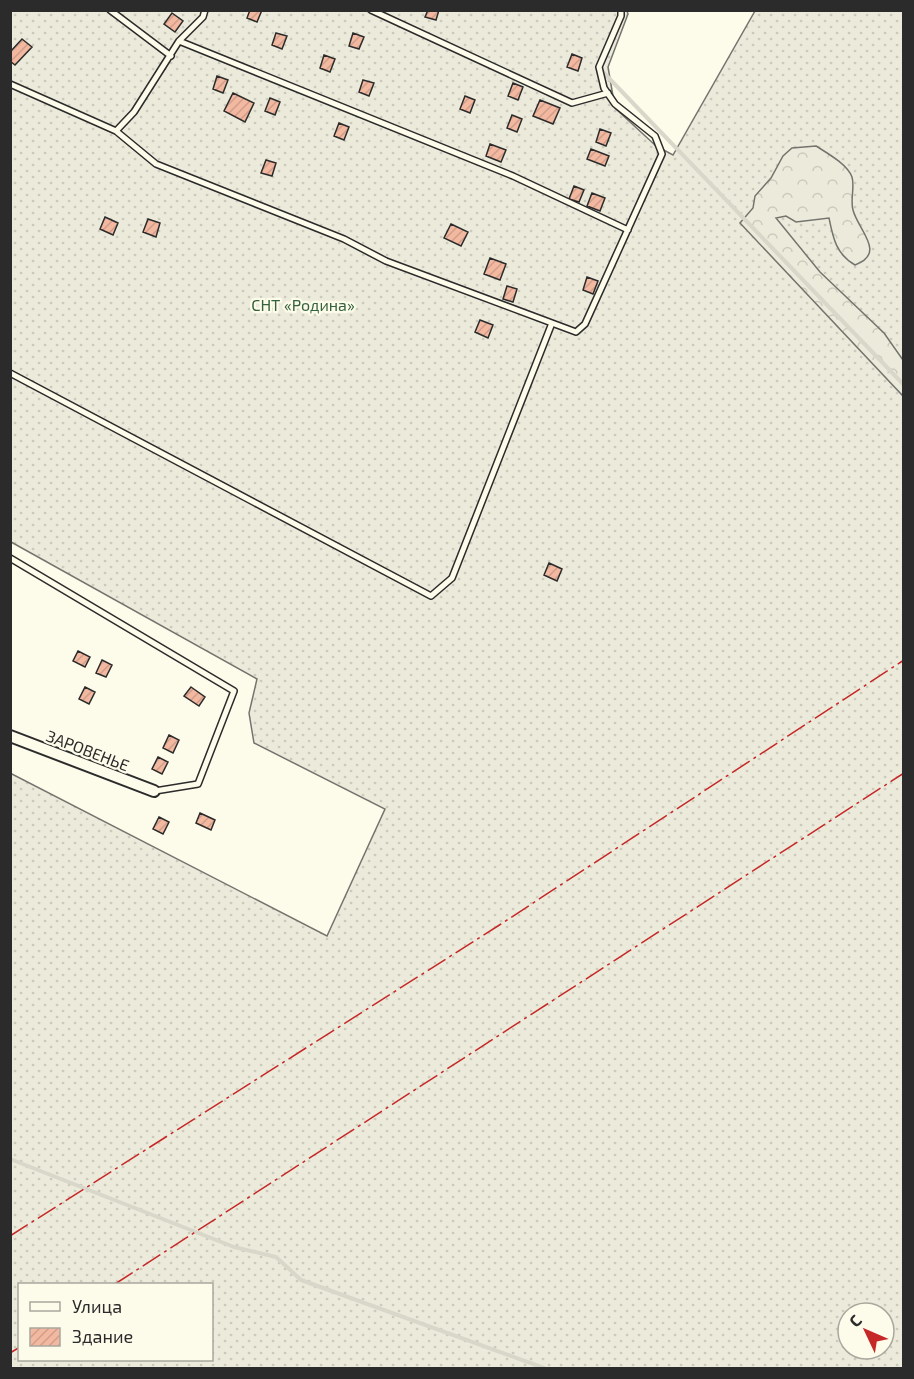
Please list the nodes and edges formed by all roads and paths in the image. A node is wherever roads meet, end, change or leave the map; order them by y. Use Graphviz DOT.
graph roads {
  1 [pos="110,10"];
  2 [pos="205,10"];
  3 [pos="371,10"];
  4 [pos="621,10"];
  5 [pos="179,41"];
  6 [pos="171,56"];
  7 [pos="10,84"];
  8 [pos="608,93"];
  9 [pos="116,132"];
  10 [pos="628,230"];
  11 [pos="552,323"];
  12 [pos="10,373"];
  13 [pos="10,558"];
  14 [pos="10,736"];
  15 [pos="154,791"];
  1 -- 6 [label="lane"];
  2 -- 5 [label="lane"];
  3 -- 8 [label="lane"];
  4 -- 8 [label="lane"];
  5 -- 6 [label="lane"];
  5 -- 10 [label="lane"];
  6 -- 9 [label="lane"];
  7 -- 9 [label="lane"];
  8 -- 10 [label="lane"];
  9 -- 11 [label="lane"];
  10 -- 11 [label="lane"];
  11 -- 12 [label="lane"];
  13 -- 15 [label="lane"];
  14 -- 15 [label="street, ЗАРОВЕНЬЕ"];
}
